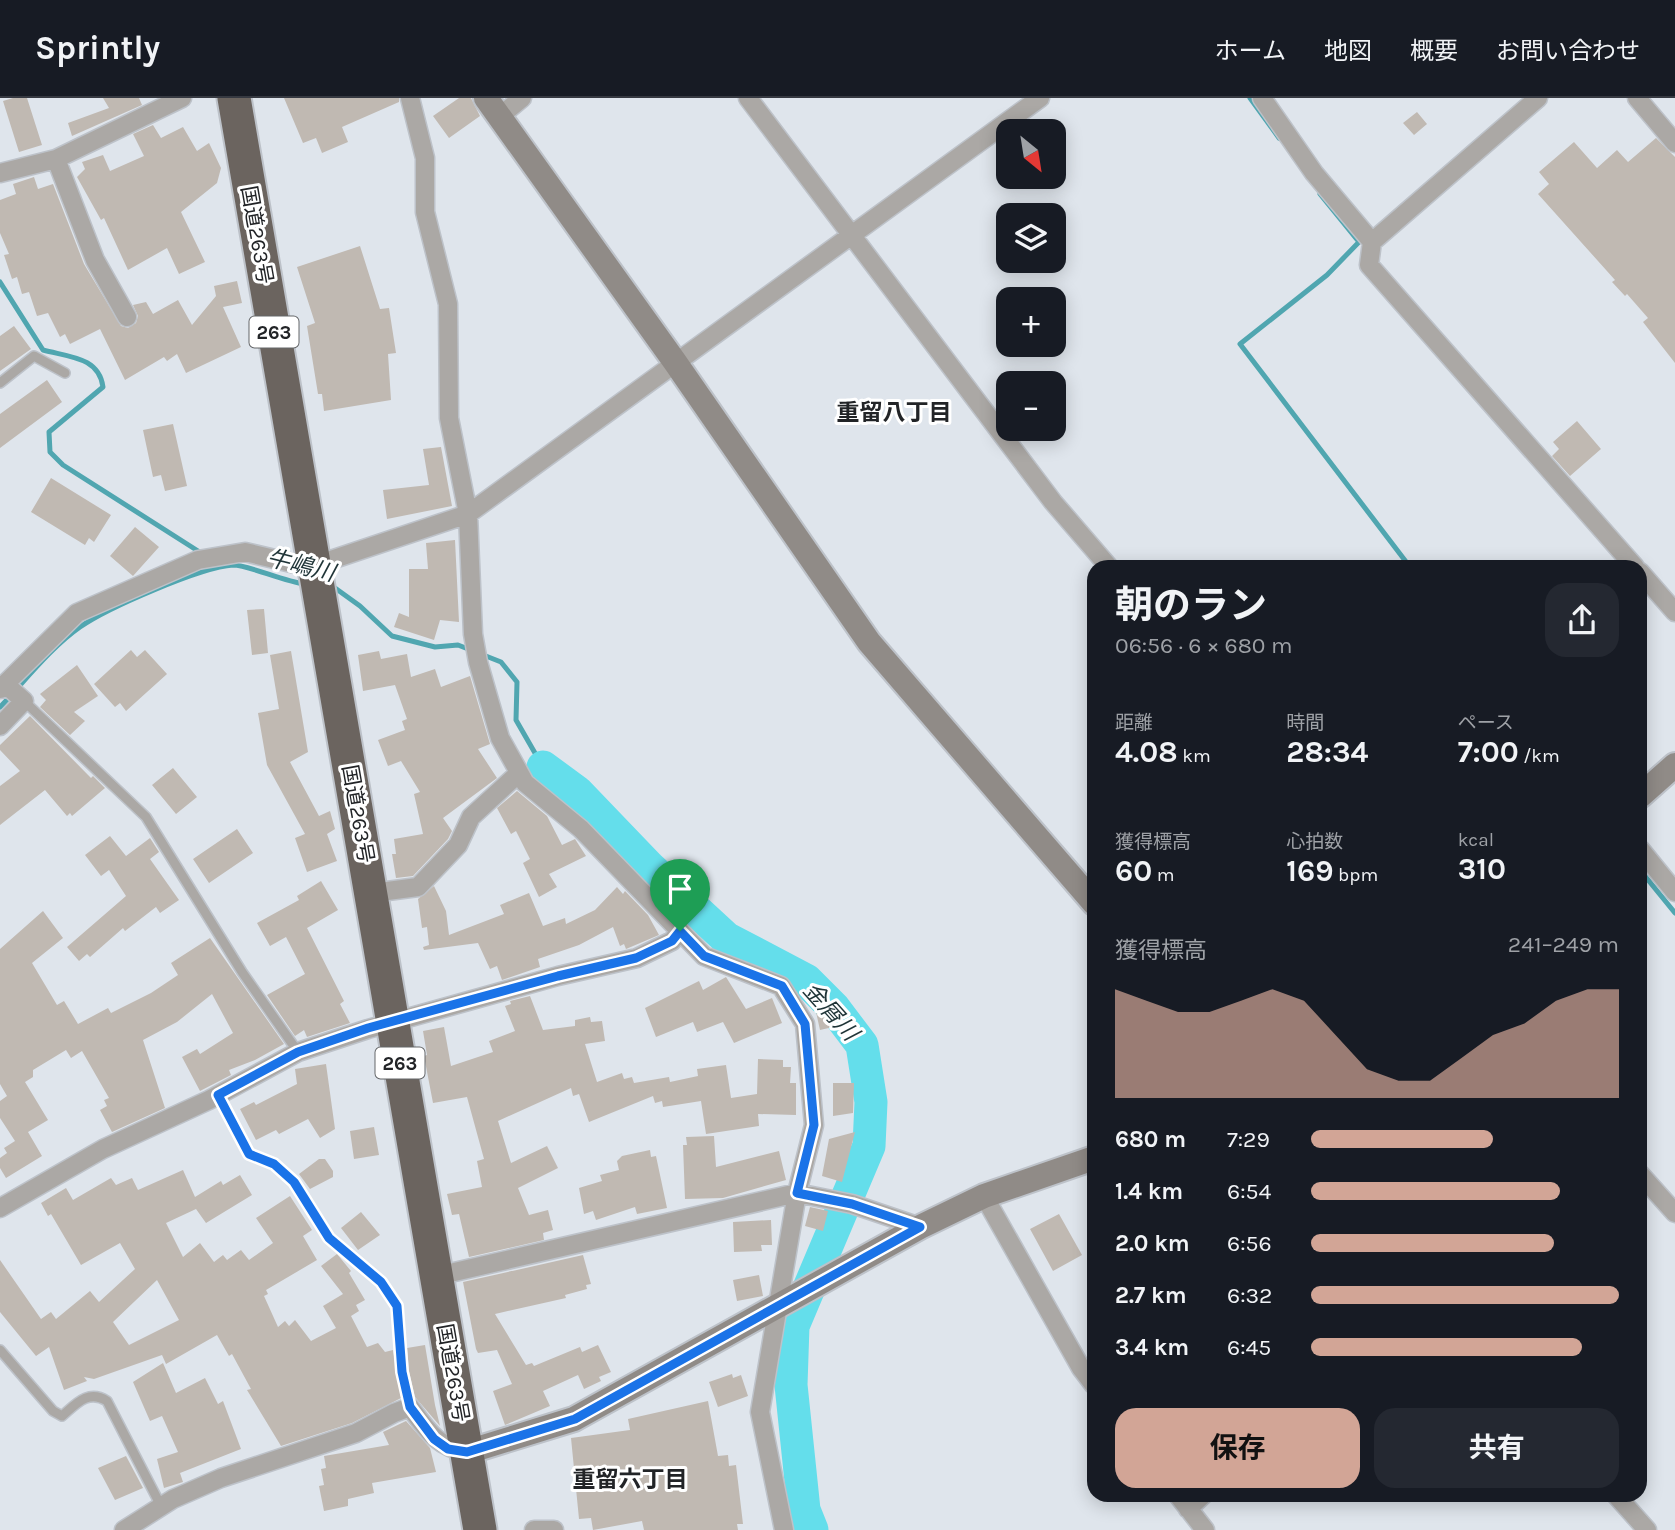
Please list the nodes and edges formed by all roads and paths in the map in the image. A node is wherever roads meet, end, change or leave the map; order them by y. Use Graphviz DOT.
graph roads {
  1 [pos="182,98"];
  2 [pos="234,98"];
  3 [pos="410,98"];
  4 [pos="522,98"];
  5 [pos="748,98"];
  6 [pos="1040,98"];
  7 [pos="1262,98"];
  8 [pos="1538,98"];
  9 [pos="1637,98"];
  10 [pos="493,108"];
  11 [pos="1675,143"];
  12 [pos="56,159"];
  13 [pos="0,173"];
  14 [pos="853,234"];
  15 [pos="1372,242"];
  16 [pos="127,317"];
  17 [pos="676,362"];
  18 [pos="65,373"];
  19 [pos="0,383"];
  20 [pos="468,514"];
  21 [pos="1103,560"];
  22 [pos="1629,560"];
  23 [pos="318,580"];
  24 [pos="1647,580"];
  25 [pos="1675,612"];
  26 [pos="3,686"];
  27 [pos="24,701"];
  28 [pos="0,726"];
  29 [pos="1675,765"];
  30 [pos="519,773"];
  31 [pos="1647,790"];
  32 [pos="1647,858"];
  33 [pos="1675,892"];
  34 [pos="372,893"];
  35 [pos="1087,895"];
  36 [pos="680,931"];
  37 [pos="393,1022"];
  38 [pos="298,1052"];
  39 [pos="218,1095"];
  40 [pos="1087,1160"];
  41 [pos="1647,1182"];
  42 [pos="797,1193"];
  43 [pos="984,1196"];
  44 [pos="2,1202"];
  45 [pos="1675,1213"];
  46 [pos="920,1227"];
  47 [pos="437,1276"];
  48 [pos="778,1307"];
  49 [pos="0,1350"];
  50 [pos="1087,1375"];
  51 [pos="410,1407"];
  52 [pos="467,1452"];
  53 [pos="1183,1502"];
  54 [pos="1195,1502"];
  55 [pos="1622,1502"];
  56 [pos="161,1506"];
  57 [pos="1188,1509"];
  58 [pos="124,1530"];
  59 [pos="480,1530"];
  60 [pos="534,1530"];
  61 [pos="554,1530"];
  62 [pos="783,1530"];
  63 [pos="1205,1530"];
  64 [pos="1647,1530"];
  1 -- 12 [label="street"];
  2 -- 23 [label="highway, 国道263号 / 263"];
  3 -- 20 [label="street"];
  4 -- 10 [label="street"];
  5 -- 14 [label="street"];
  6 -- 14 [label="street"];
  7 -- 15 [label="street"];
  8 -- 15 [label="street"];
  9 -- 11 [label="street"];
  10 -- 17 [label="street"];
  12 -- 13 [label="street"];
  12 -- 16 [label="street"];
  14 -- 17 [label="street"];
  14 -- 21 [label="street"];
  15 -- 22 [label="street"];
  17 -- 20 [label="street"];
  17 -- 35 [label="street"];
  18 -- 19 [label="lane"];
  20 -- 23 [label="street"];
  20 -- 30 [label="street"];
  23 -- 26 [label="street"];
  23 -- 34 [label="highway, 国道263号 / 263"];
  24 -- 25 [label="street"];
  26 -- 27 [label="street"];
  27 -- 28 [label="street"];
  27 -- 38 [label="lane"];
  29 -- 31 [label="street"];
  30 -- 34 [label="street"];
  30 -- 36 [label="street"];
  32 -- 33 [label="street"];
  34 -- 37 [label="highway, 国道263号 / 263"];
  36 -- 37 [label="street"];
  36 -- 42 [label="street"];
  37 -- 38 [label="street"];
  37 -- 47 [label="highway, 国道263号 / 263"];
  38 -- 39 [label="street"];
  39 -- 44 [label="street"];
  39 -- 51 [label="lane"];
  40 -- 43 [label="street"];
  41 -- 45 [label="street"];
  42 -- 46 [label="street"];
  42 -- 47 [label="street"];
  42 -- 48 [label="street"];
  43 -- 46 [label="street"];
  43 -- 50 [label="street"];
  46 -- 48 [label="street"];
  47 -- 52 [label="highway, 国道263号 / 263"];
  48 -- 52 [label="street"];
  48 -- 62 [label="street"];
  49 -- 56 [label="lane"];
  51 -- 52 [label="street"];
  51 -- 56 [label="street"];
  52 -- 59 [label="highway, 国道263号 / 263"];
  53 -- 57 [label="street"];
  54 -- 57 [label="street"];
  55 -- 64 [label="street"];
  56 -- 58 [label="street"];
  57 -- 63 [label="street"];
  60 -- 61 [label="street"];
}
